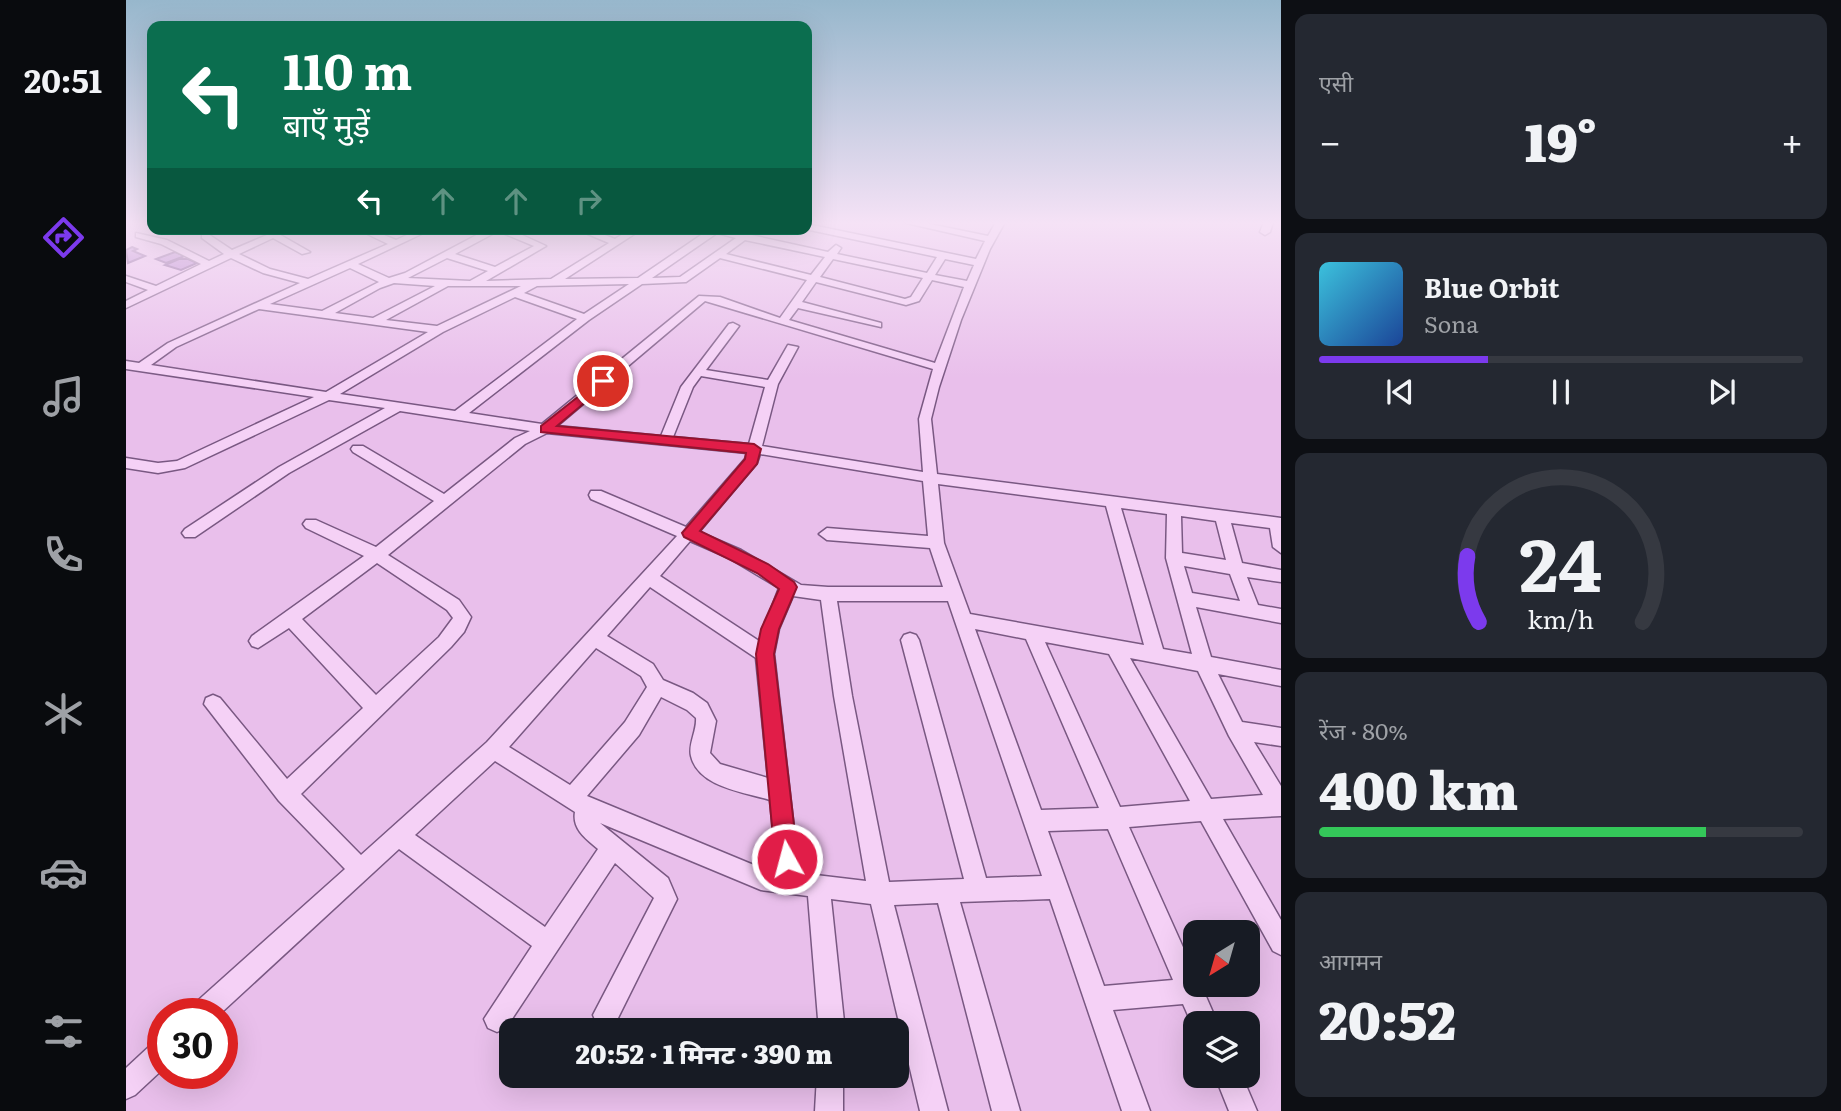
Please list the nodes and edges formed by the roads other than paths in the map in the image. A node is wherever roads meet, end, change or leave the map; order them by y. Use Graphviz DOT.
graph roads {
  1 [pos="190,274"];
  2 [pos="276,274"];
  3 [pos="331,274"];
  4 [pos="374,274"];
  5 [pos="407,274"];
  6 [pos="491,274"];
  7 [pos="567,274"];
  8 [pos="652,274"];
  9 [pos="693,274"];
  10 [pos="794,274"];
  11 [pos="817,274"];
  12 [pos="919,274"];
  13 [pos="975,274"];
  14 [pos="929,276"];
  15 [pos="126,279"];
  16 [pos="813,279"];
  17 [pos="392,281"];
  18 [pos="310,283"];
  19 [pos="536,283"];
  20 [pos="552,283"];
  21 [pos="639,283"];
  22 [pos="446,284"];
  23 [pos="472,284"];
  24 [pos="970,285"];
  25 [pos="155,289"];
  26 [pos="515,293"];
  27 [pos="795,304"];
  28 [pos="126,305"];
  29 [pos="257,306"];
  30 [pos="323,315"];
  31 [pos="585,318"];
  32 [pos="374,321"];
  33 [pos="782,322"];
  34 [pos="877,325"];
  35 [pos="733,326"];
  36 [pos="439,330"];
  37 [pos="792,346"];
  38 [pos="133,367"];
  39 [pos="941,368"];
  40 [pos="698,372"];
  41 [pos="772,384"];
  42 [pos="327,396"];
  43 [pos="397,407"];
  44 [pos="457,416"];
  45 [pos="545,429"];
  46 [pos="666,439"];
  47 [pos="358,449"];
  48 [pos="754,449"];
  49 [pos="126,463"];
  50 [pos="932,478"];
  51 [pos="596,495"];
  52 [pos="443,500"];
  53 [pos="1112,501"];
  54 [pos="1174,510"];
  55 [pos="1222,517"];
  56 [pos="311,524"];
  57 [pos="1279,524"];
  58 [pos="190,533"];
  59 [pos="689,533"];
  60 [pos="827,534"];
  61 [pos="936,543"];
  62 [pos="1281,547"];
  63 [pos="377,555"];
  64 [pos="1174,558"];
  65 [pos="1236,569"];
  66 [pos="1281,576"];
  67 [pos="648,577"];
  68 [pos="788,587"];
  69 [pos="828,594"];
  70 [pos="954,594"];
  71 [pos="1185,597"];
  72 [pos="1251,609"];
  73 [pos="1281,616"];
  74 [pos="290,618"];
  75 [pos="963,621"];
  76 [pos="1032,633"];
  77 [pos="594,636"];
  78 [pos="910,640"];
  79 [pos="258,641"];
  80 [pos="1115,649"];
  81 [pos="765,654"];
  82 [pos="1156,656"];
  83 [pos="1204,665"];
  84 [pos="1281,678"];
  85 [pos="656,686"];
  86 [pos="213,704"];
  87 [pos="376,708"];
  88 [pos="1236,730"];
  89 [pos="1281,737"];
  90 [pos="494,749"];
  91 [pos="779,792"];
  92 [pos="286,794"];
  93 [pos="579,803"];
  94 [pos="1281,804"];
  95 [pos="1205,809"];
  96 [pos="1116,818"];
  97 [pos="1034,821"];
  98 [pos="399,836"];
  99 [pos="612,848"];
  100 [pos="361,870"];
  101 [pos="789,881"];
  102 [pos="818,886"];
  103 [pos="1057,887"];
  104 [pos="978,890"];
  105 [pos="946,891"];
  106 [pos="880,894"];
  107 [pos="548,943"];
  108 [pos="1281,943"];
  109 [pos="1183,973"];
  110 [pos="1183,992"];
  111 [pos="220,998"];
  112 [pos="1097,999"];
  113 [pos="606,1015"];
  114 [pos="497,1018"];
  115 [pos="831,1018"];
  116 [pos="147,1066"];
  117 [pos="126,1086"];
  118 [pos="829,1088"];
  119 [pos="1233,1088"];
  120 [pos="828,1111"];
  121 [pos="934,1111"];
  122 [pos="1006,1111"];
  123 [pos="1136,1111"];
  124 [pos="1243,1111"];
  1 -- 25 [label="street"];
  2 -- 18 [label="street"];
  3 -- 18 [label="street"];
  4 -- 17 [label="street"];
  5 -- 17 [label="street"];
  6 -- 23 [label="street"];
  7 -- 20 [label="street"];
  8 -- 21 [label="street"];
  9 -- 21 [label="street"];
  10 -- 16 [label="street"];
  11 -- 16 [label="street"];
  12 -- 14 [label="street"];
  13 -- 24 [label="street"];
  14 -- 16 [label="street"];
  14 -- 24 [label="street"];
  15 -- 25 [label="street"];
  16 -- 27 [label="street"];
  17 -- 22 [label="street"];
  17 -- 30 [label="street"];
  18 -- 29 [label="street"];
  19 -- 20 [label="street"];
  19 -- 23 [label="street"];
  19 -- 26 [label="street"];
  20 -- 21 [label="street"];
  21 -- 31 [label="street"];
  22 -- 23 [label="street"];
  22 -- 32 [label="street"];
  24 -- 39 [label="street"];
  25 -- 28 [label="street"];
  26 -- 31 [label="street"];
  26 -- 36 [label="street"];
  27 -- 33 [label="street"];
  27 -- 34 [label="street"];
  29 -- 30 [label="street"];
  29 -- 38 [label="street"];
  30 -- 32 [label="street"];
  31 -- 44 [label="street"];
  32 -- 36 [label="street"];
  33 -- 39 [label="street"];
  33 -- 45 [label="street"];
  35 -- 40 [label="street"];
  36 -- 42 [label="street"];
  37 -- 41 [label="street"];
  38 -- 42 [label="street"];
  39 -- 50 [label="street"];
  40 -- 41 [label="street"];
  40 -- 46 [label="street"];
  41 -- 48 [label="street"];
  42 -- 43 [label="street"];
  42 -- 49 [label="street"];
  43 -- 44 [label="street"];
  43 -- 58 [label="street"];
  44 -- 45 [label="street"];
  45 -- 46 [label="street"];
  45 -- 52 [label="street"];
  46 -- 48 [label="street"];
  47 -- 52 [label="street"];
  48 -- 50 [label="street"];
  48 -- 59 [label="street"];
  50 -- 53 [label="street"];
  50 -- 61 [label="street"];
  51 -- 59 [label="street"];
  52 -- 63 [label="street"];
  53 -- 54 [label="street"];
  53 -- 82 [label="street"];
  54 -- 55 [label="street"];
  54 -- 64 [label="street"];
  55 -- 57 [label="street"];
  55 -- 65 [label="street"];
  56 -- 63 [label="street"];
  57 -- 62 [label="street"];
  59 -- 67 [label="street"];
  59 -- 68 [label="street"];
  60 -- 61 [label="street"];
  61 -- 70 [label="street"];
  63 -- 74 [label="street"];
  63 -- 87 [label="street"];
  64 -- 65 [label="street"];
  64 -- 71 [label="street"];
  65 -- 66 [label="street"];
  65 -- 72 [label="street"];
  67 -- 77 [label="street"];
  67 -- 81 [label="street"];
  68 -- 69 [label="street"];
  68 -- 81 [label="street"];
  69 -- 70 [label="street"];
  69 -- 106 [label="street"];
  70 -- 75 [label="street"];
  71 -- 72 [label="street"];
  71 -- 83 [label="street"];
  72 -- 73 [label="street"];
  74 -- 79 [label="street"];
  74 -- 87 [label="street"];
  75 -- 76 [label="street"];
  75 -- 97 [label="street"];
  76 -- 80 [label="street"];
  76 -- 96 [label="street"];
  77 -- 85 [label="street"];
  77 -- 90 [label="street"];
  78 -- 104 [label="street"];
  80 -- 82 [label="street"];
  80 -- 95 [label="street"];
  81 -- 91 [label="street"];
  82 -- 83 [label="street"];
  83 -- 84 [label="street"];
  83 -- 88 [label="street"];
  85 -- 91 [label="street"];
  85 -- 93 [label="street"];
  86 -- 92 [label="street"];
  87 -- 92 [label="street"];
  88 -- 89 [label="street"];
  88 -- 94 [label="street"];
  90 -- 93 [label="street"];
  90 -- 98 [label="street"];
  91 -- 101 [label="street"];
  92 -- 100 [label="street"];
  93 -- 99 [label="street"];
  93 -- 101 [label="street"];
  94 -- 95 [label="street"];
  95 -- 96 [label="street"];
  95 -- 108 [label="street"];
  96 -- 97 [label="street"];
  96 -- 109 [label="street"];
  97 -- 103 [label="street"];
  98 -- 100 [label="street"];
  98 -- 107 [label="street"];
  99 -- 107 [label="street"];
  99 -- 113 [label="street"];
  100 -- 111 [label="street"];
  101 -- 102 [label="street"];
  102 -- 106 [label="street"];
  102 -- 115 [label="street"];
  103 -- 104 [label="street"];
  103 -- 112 [label="street"];
  104 -- 105 [label="street"];
  105 -- 106 [label="street"];
  105 -- 122 [label="street"];
  106 -- 121 [label="street"];
  107 -- 114 [label="street"];
  110 -- 112 [label="street"];
  112 -- 123 [label="street"];
  116 -- 117 [label="street"];
  118 -- 120 [label="street"];
  119 -- 124 [label="street"];
}
